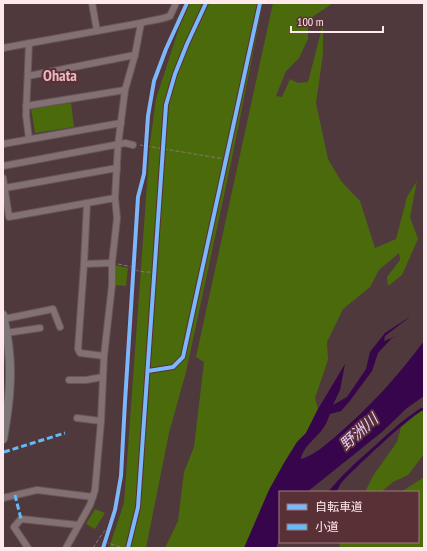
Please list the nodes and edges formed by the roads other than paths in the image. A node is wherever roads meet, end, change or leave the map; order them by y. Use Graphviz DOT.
graph roads {
  1 [pos="92,3"];
  2 [pos="176,3"];
  3 [pos="141,23"];
  4 [pos="97,31"];
  5 [pos="29,43"];
  6 [pos="3,48"];
  7 [pos="135,55"];
  8 [pos="28,76"];
  9 [pos="126,90"];
  10 [pos="26,106"];
  11 [pos="121,123"];
  12 [pos="30,139"];
  13 [pos="3,144"];
  14 [pos="136,144"];
  15 [pos="118,145"];
  16 [pos="3,166"];
  17 [pos="117,168"];
  18 [pos="3,178"];
  19 [pos="5,188"];
  20 [pos="115,198"];
  21 [pos="87,203"];
  22 [pos="112,263"];
  23 [pos="84,264"];
  24 [pos="3,317"];
  25 [pos="60,327"];
  26 [pos="40,328"];
  27 [pos="6,333"];
  28 [pos="104,356"];
  29 [pos="103,377"];
  30 [pos="69,380"];
  31 [pos="77,418"];
  32 [pos="102,421"];
  33 [pos="3,439"];
  34 [pos="93,496"];
  35 [pos="3,498"];
  36 [pos="78,525"];
  37 [pos="28,548"];
  38 [pos="66,548"];
  1 -- 4 [label="street"];
  2 -- 3 [label="street"];
  3 -- 4 [label="street"];
  3 -- 7 [label="street"];
  4 -- 5 [label="street"];
  5 -- 6 [label="street"];
  5 -- 8 [label="street"];
  7 -- 8 [label="street"];
  7 -- 9 [label="street"];
  8 -- 10 [label="street"];
  9 -- 10 [label="street"];
  9 -- 11 [label="street"];
  10 -- 12 [label="street"];
  11 -- 12 [label="street"];
  11 -- 15 [label="street"];
  12 -- 13 [label="street"];
  14 -- 15 [label="street"];
  15 -- 16 [label="street"];
  15 -- 17 [label="street"];
  17 -- 19 [label="street"];
  17 -- 20 [label="street"];
  18 -- 19 [label="street"];
  19 -- 21 [label="street"];
  20 -- 21 [label="street"];
  20 -- 22 [label="street"];
  21 -- 23 [label="street"];
  22 -- 23 [label="street"];
  22 -- 28 [label="street"];
  23 -- 28 [label="street"];
  24 -- 25 [label="street"];
  24 -- 27 [label="main road"];
  26 -- 27 [label="street"];
  27 -- 33 [label="main road"];
  28 -- 29 [label="street"];
  29 -- 30 [label="street"];
  29 -- 32 [label="street"];
  31 -- 32 [label="street"];
  32 -- 34 [label="street"];
  34 -- 35 [label="street"];
  34 -- 36 [label="street"];
  36 -- 37 [label="street"];
  36 -- 38 [label="street"];
}
